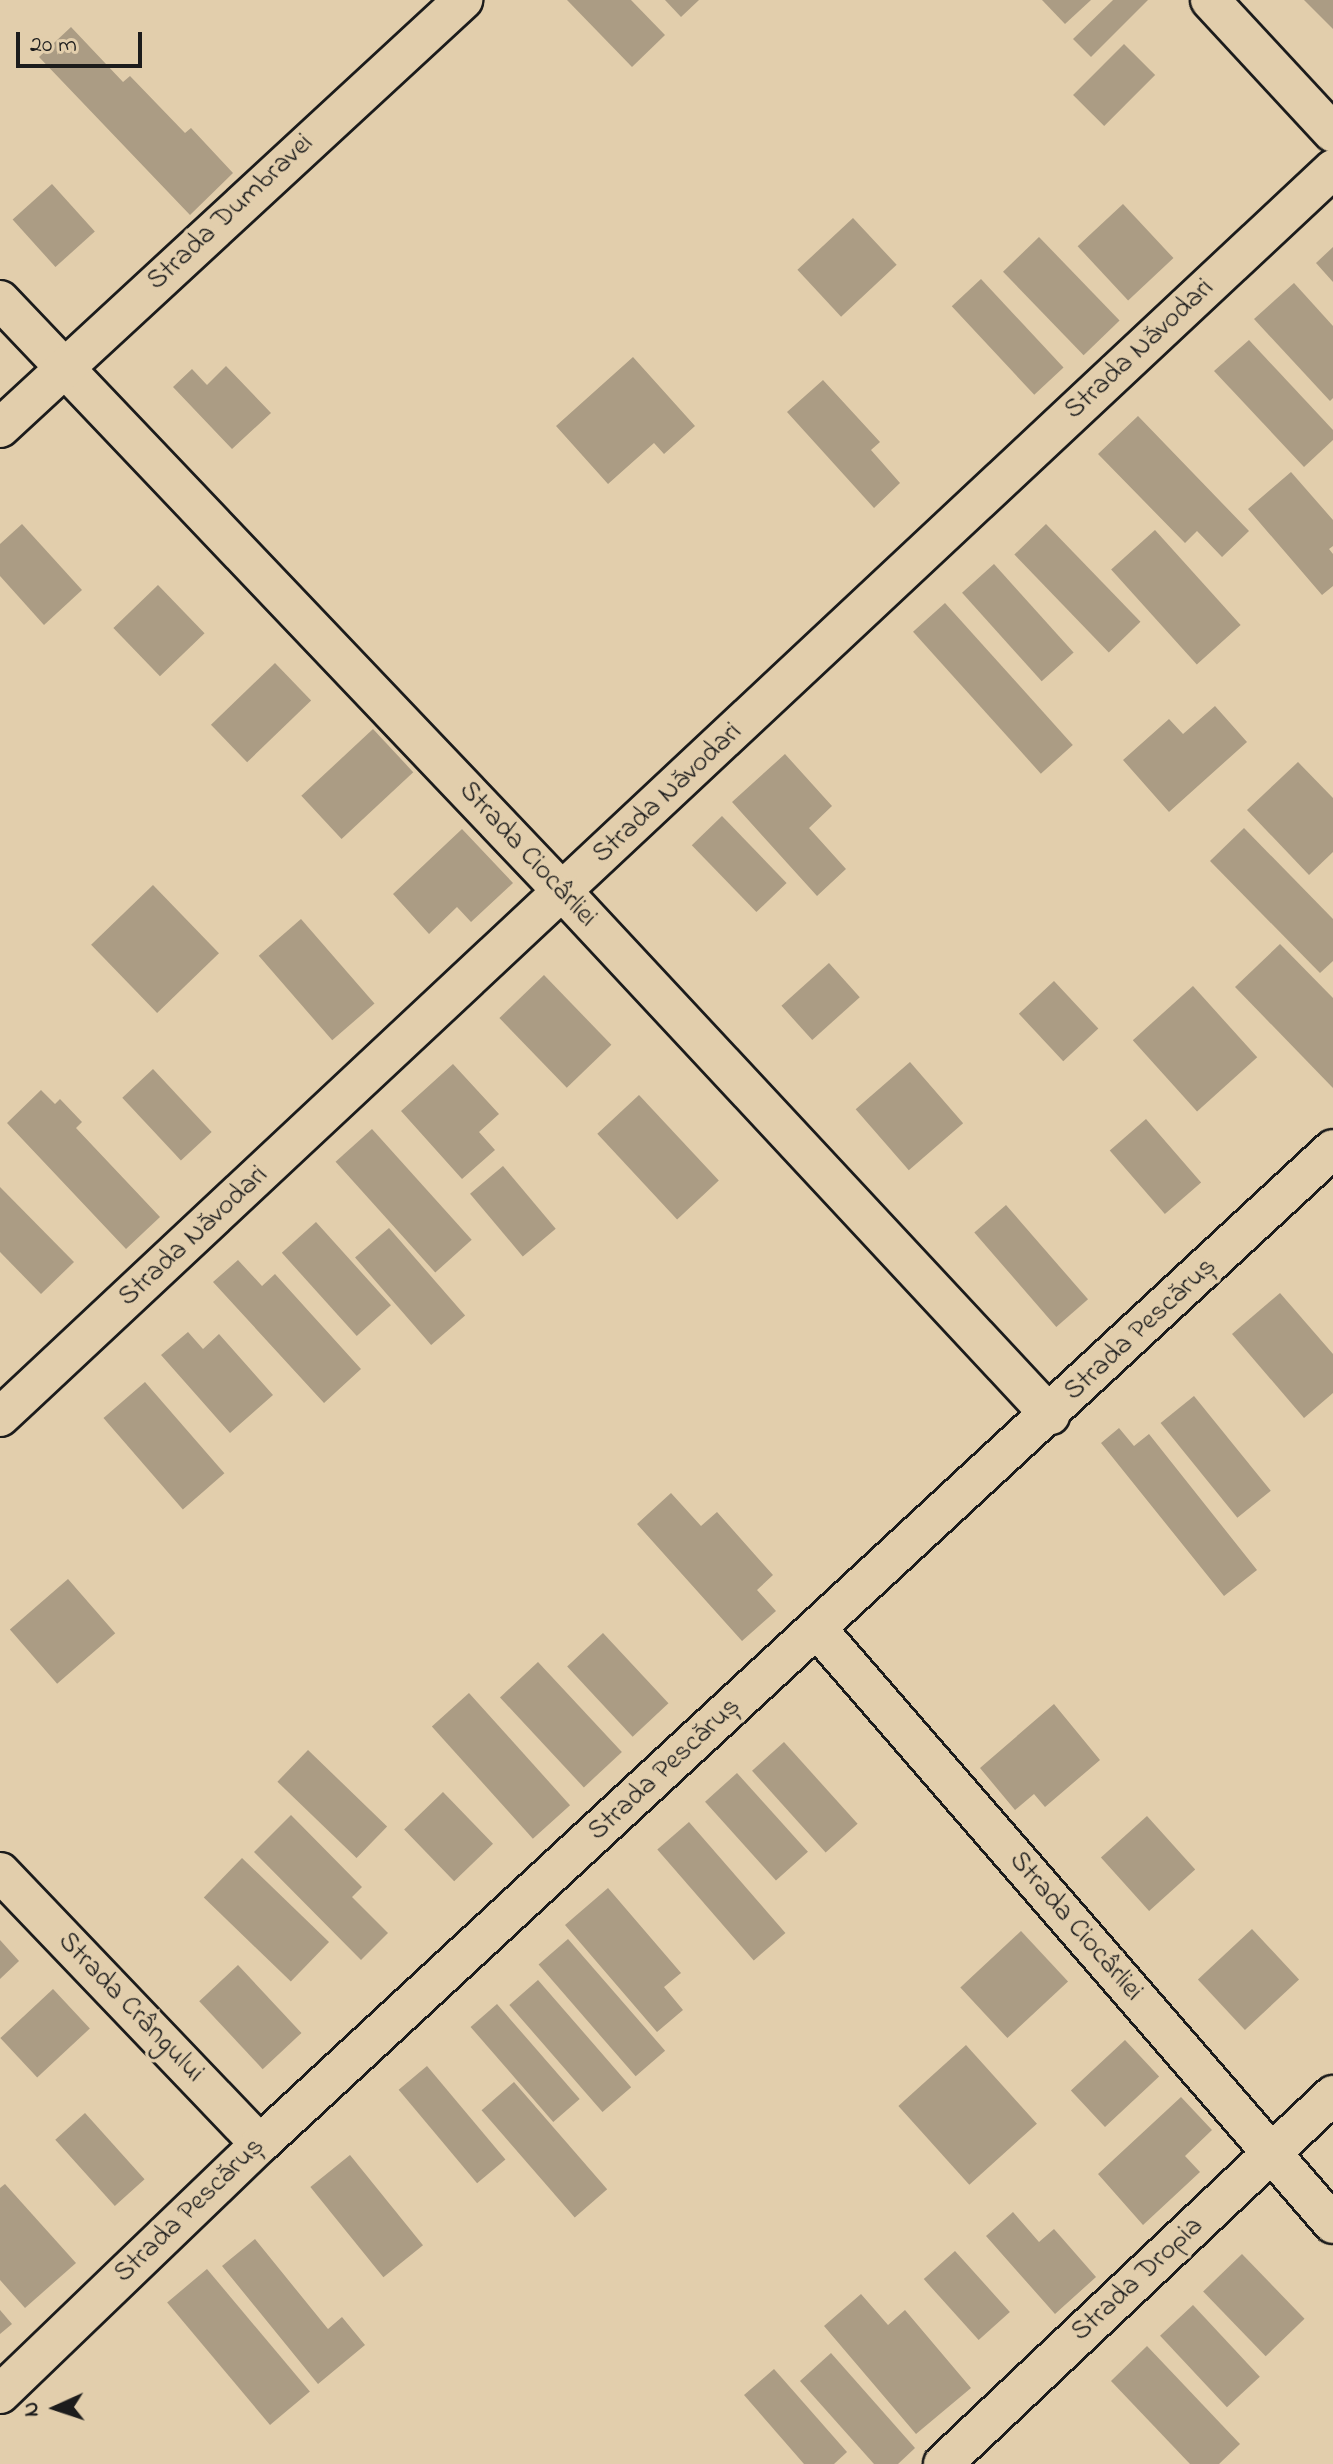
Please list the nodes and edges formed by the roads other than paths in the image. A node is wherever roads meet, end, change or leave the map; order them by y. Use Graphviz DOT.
graph roads {
  1 [pos="463,0"];
  2 [pos="1210,0"];
  3 [pos="1333,133"];
  4 [pos="1333,169"];
  5 [pos="0,300"];
  6 [pos="63,368"];
  7 [pos="0,428"];
  8 [pos="563,892"];
  9 [pos="1333,1149"];
  10 [pos="1050,1415"];
  11 [pos="0,1417"];
  12 [pos="818,1630"];
  13 [pos="0,1872"];
  14 [pos="1333,2095"];
  15 [pos="260,2144"];
  16 [pos="1272,2154"];
  17 [pos="1333,2224"];
  18 [pos="0,2394"];
  19 [pos="943,2464"];
  1 -- 6 [label="street, Strada Dumbravei"];
  2 -- 3 [label="street"];
  4 -- 8 [label="street, Strada Năvodari"];
  5 -- 6 [label="street, Strada Ciocârliei"];
  6 -- 7 [label="street, Strada Dumbravei"];
  6 -- 8 [label="street, Strada Ciocârliei"];
  8 -- 10 [label="street, Strada Ciocârliei"];
  8 -- 11 [label="street, Strada Năvodari"];
  9 -- 10 [label="street, Strada Pescăruș"];
  10 -- 12 [label="street, Strada Pescăruș"];
  12 -- 15 [label="street, Strada Pescăruș"];
  12 -- 16 [label="street, Strada Ciocârliei"];
  13 -- 15 [label="street, Strada Crângului"];
  14 -- 16 [label="street, Strada Dropia"];
  15 -- 18 [label="street, Strada Pescăruș"];
  16 -- 17 [label="street, Strada Ciocârliei"];
  16 -- 19 [label="street, Strada Dropia"];
}
